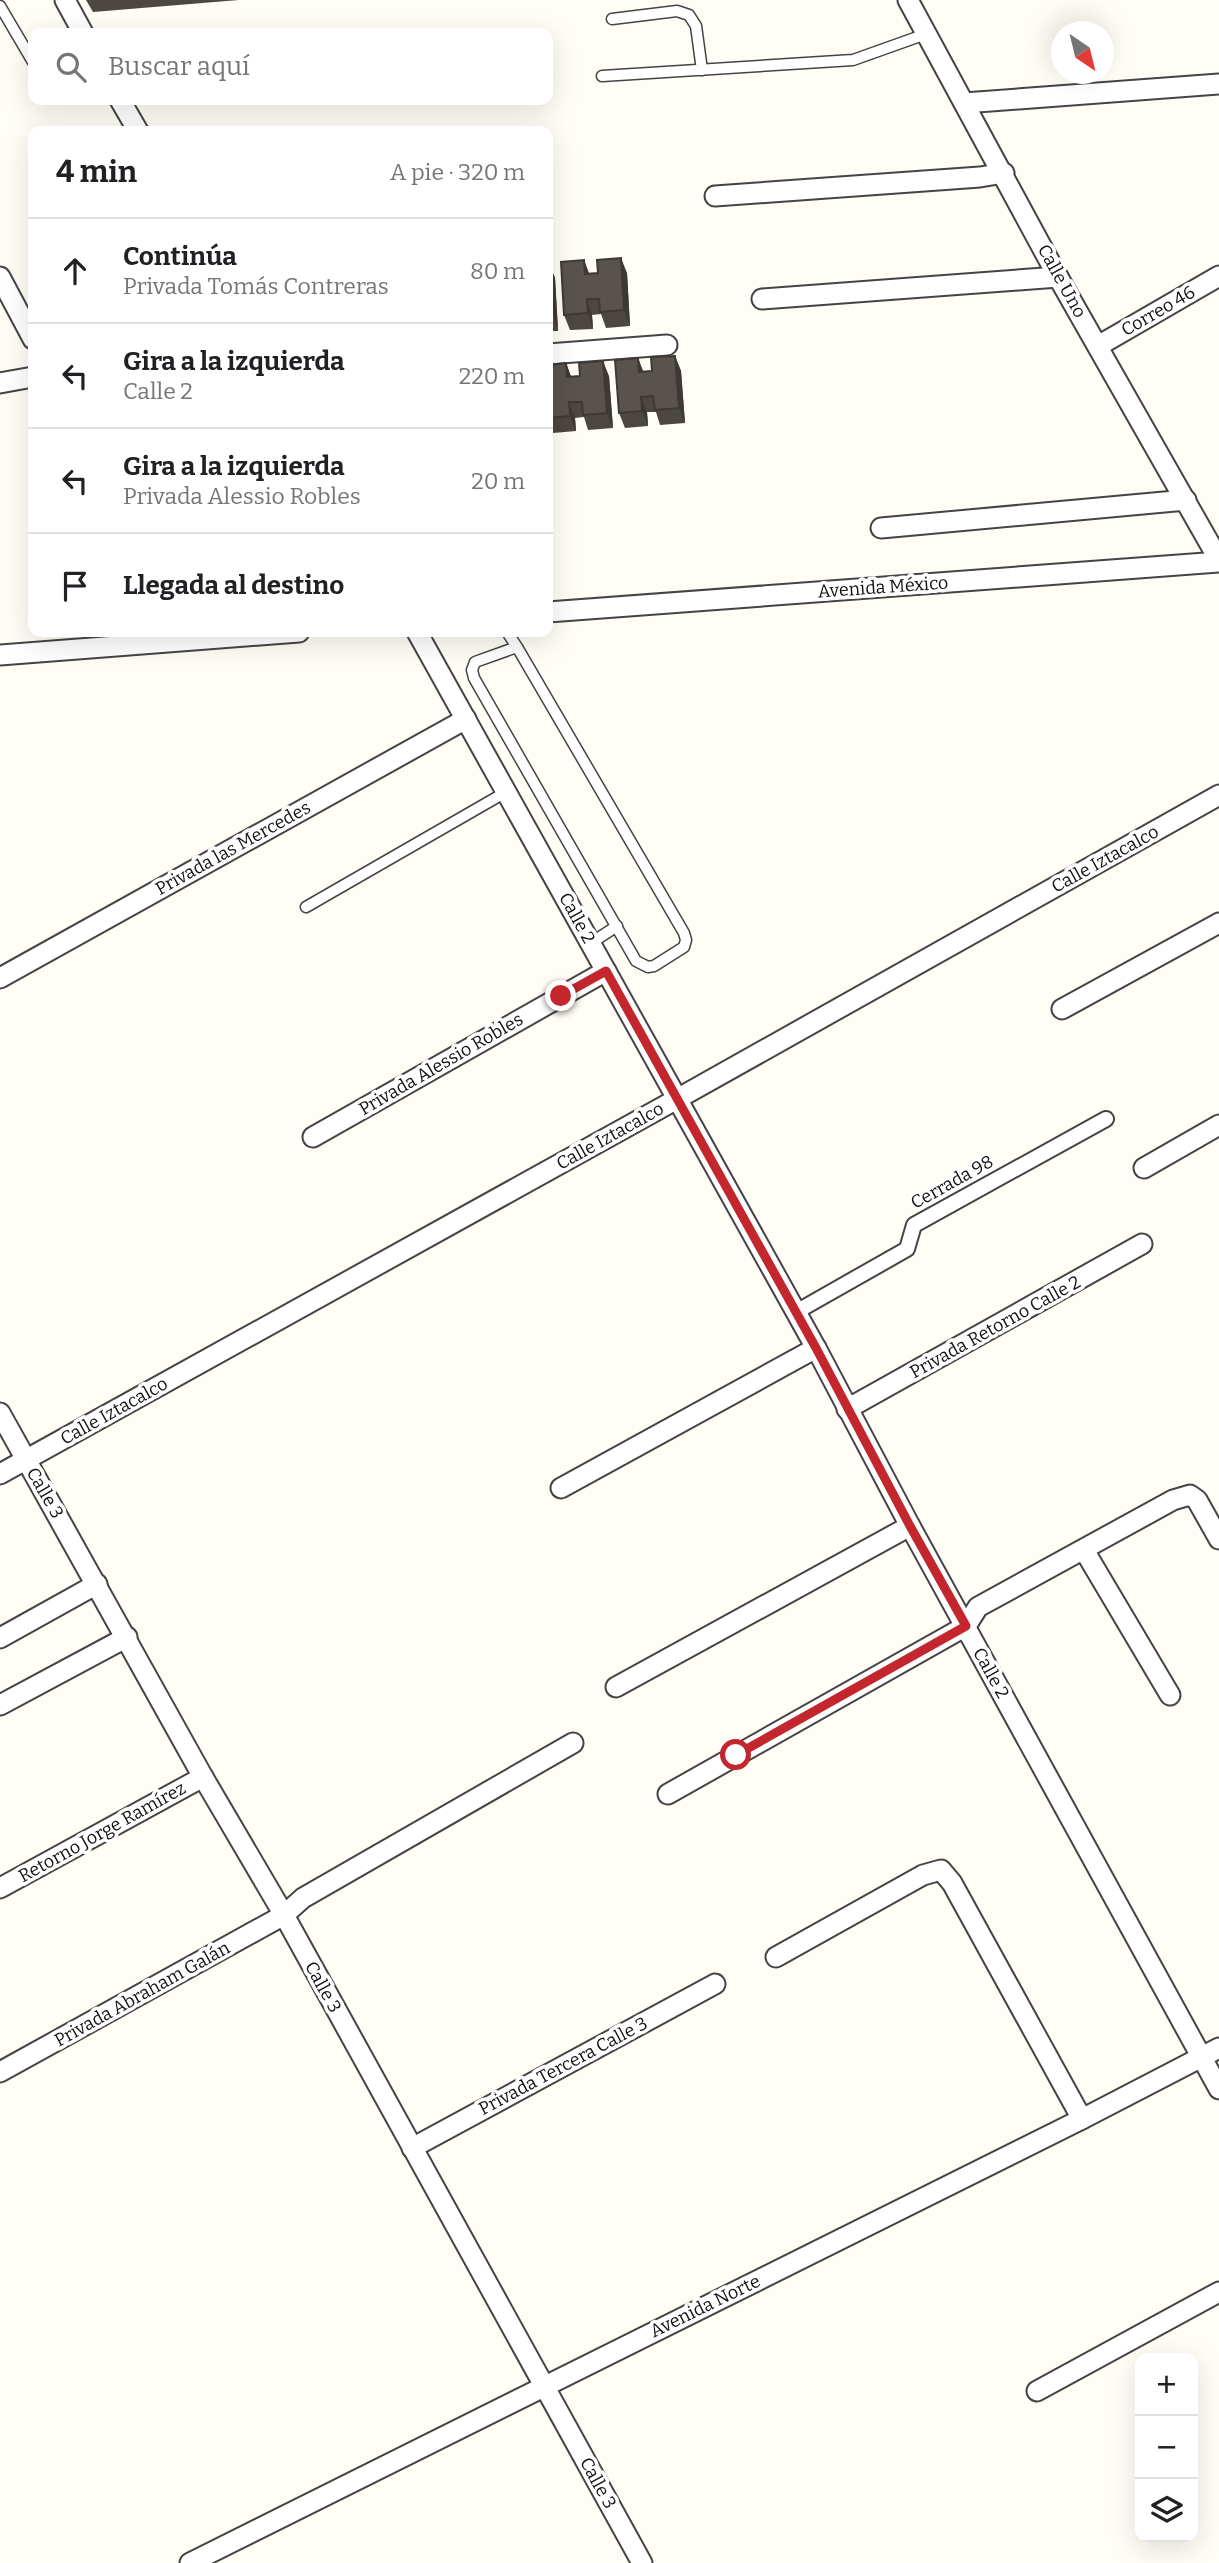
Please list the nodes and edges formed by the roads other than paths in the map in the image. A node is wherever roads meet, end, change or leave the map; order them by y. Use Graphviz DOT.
graph roads {
  1 [pos="65,0"];
  2 [pos="908,0"];
  3 [pos="0,6"];
  4 [pos="611,19"];
  5 [pos="80,28"];
  6 [pos="926,34"];
  7 [pos="28,54"];
  8 [pos="702,70"];
  9 [pos="602,76"];
  10 [pos="1219,84"];
  11 [pos="964,103"];
  12 [pos="123,105"];
  13 [pos="135,126"];
  14 [pos="1004,173"];
  15 [pos="715,196"];
  16 [pos="1219,276"];
  17 [pos="0,277"];
  18 [pos="1058,277"];
  19 [pos="762,299"];
  20 [pos="28,330"];
  21 [pos="667,345"];
  22 [pos="1098,346"];
  23 [pos="553,354"];
  24 [pos="28,378"];
  25 [pos="0,383"];
  26 [pos="1186,500"];
  27 [pos="881,528"];
  28 [pos="1219,561"];
  29 [pos="553,612"];
  30 [pos="234,637"];
  31 [pos="420,637"];
  32 [pos="510,637"];
  33 [pos="517,647"];
  34 [pos="0,655"];
  35 [pos="466,719"];
  36 [pos="506,792"];
  37 [pos="1219,795"];
  38 [pos="306,907"];
  39 [pos="1219,923"];
  40 [pos="617,926"];
  41 [pos="591,943"];
  42 [pos="606,971"];
  43 [pos="0,978"];
  44 [pos="1062,1009"];
  45 [pos="677,1099"];
  46 [pos="1106,1119"];
  47 [pos="1219,1125"];
  48 [pos="313,1138"];
  49 [pos="1144,1168"];
  50 [pos="1142,1244"];
  51 [pos="796,1312"];
  52 [pos="816,1348"];
  53 [pos="847,1409"];
  54 [pos="0,1413"];
  55 [pos="26,1460"];
  56 [pos="0,1474"];
  57 [pos="561,1488"];
  58 [pos="910,1526"];
  59 [pos="1219,1539"];
  60 [pos="1084,1550"];
  61 [pos="97,1584"];
  62 [pos="966,1626"];
  63 [pos="127,1637"];
  64 [pos="0,1638"];
  65 [pos="616,1687"];
  66 [pos="1170,1695"];
  67 [pos="0,1705"];
  68 [pos="573,1743"];
  69 [pos="203,1777"];
  70 [pos="668,1794"];
  71 [pos="0,1888"];
  72 [pos="284,1915"];
  73 [pos="776,1957"];
  74 [pos="715,1984"];
  75 [pos="1219,2048"];
  76 [pos="1201,2058"];
  77 [pos="0,2072"];
  78 [pos="1219,2090"];
  79 [pos="1082,2119"];
  80 [pos="412,2148"];
  81 [pos="1219,2292"];
  82 [pos="545,2386"];
  83 [pos="1037,2390"];
  84 [pos="190,2563"];
  85 [pos="642,2563"];
  1 -- 5 [label="street"];
  2 -- 6 [label="street, Calle Uno"];
  3 -- 7 [label="lane"];
  4 -- 8 [label="lane"];
  6 -- 8 [label="lane"];
  6 -- 11 [label="street, Calle Uno"];
  8 -- 9 [label="lane"];
  10 -- 11 [label="street"];
  11 -- 14 [label="street, Calle Uno"];
  12 -- 13 [label="street"];
  14 -- 15 [label="street"];
  14 -- 18 [label="street, Calle Uno"];
  16 -- 22 [label="street, Correo 46"];
  17 -- 20 [label="street"];
  18 -- 19 [label="street"];
  18 -- 22 [label="street, Calle Uno"];
  21 -- 23 [label="street"];
  22 -- 26 [label="street, Calle Uno"];
  24 -- 25 [label="street"];
  26 -- 27 [label="street"];
  26 -- 28 [label="street, Calle Uno"];
  28 -- 29 [label="street, Avenida México"];
  30 -- 34 [label="street"];
  31 -- 35 [label="street, Calle 2"];
  32 -- 33 [label="lane"];
  33 -- 40 [label="lane"];
  33 -- 40 [label="lane"];
  35 -- 36 [label="street, Calle 2"];
  35 -- 43 [label="street, Privada las Mercedes"];
  36 -- 38 [label="lane"];
  36 -- 41 [label="street, Calle 2"];
  37 -- 45 [label="street, Calle Iztacalco"];
  39 -- 44 [label="street"];
  40 -- 41 [label="lane"];
  41 -- 42 [label="street, Calle 2"];
  42 -- 45 [label="street, Calle 2"];
  42 -- 48 [label="street, Privada Alessio Robles"];
  45 -- 51 [label="street, Calle 2"];
  45 -- 55 [label="street, Calle Iztacalco"];
  46 -- 51 [label="street, Cerrada 98"];
  47 -- 49 [label="street"];
  50 -- 53 [label="street, Privada Retorno Calle 2"];
  51 -- 52 [label="street, Calle 2"];
  52 -- 53 [label="street, Calle 2"];
  52 -- 57 [label="street"];
  53 -- 58 [label="street, Calle 2"];
  54 -- 55 [label="street, Calle 3"];
  55 -- 56 [label="street, Calle Iztacalco"];
  55 -- 61 [label="street, Calle 3"];
  58 -- 62 [label="street, Calle 2"];
  58 -- 65 [label="street"];
  59 -- 60 [label="street"];
  60 -- 62 [label="street"];
  60 -- 66 [label="street"];
  61 -- 63 [label="street, Calle 3"];
  61 -- 64 [label="street"];
  62 -- 70 [label="street"];
  62 -- 76 [label="street, Calle 2"];
  63 -- 67 [label="street"];
  63 -- 69 [label="street, Calle 3"];
  68 -- 72 [label="street, Privada Abraham Galán"];
  69 -- 71 [label="street, Retorno Jorge Ramírez"];
  69 -- 72 [label="street, Calle 3"];
  72 -- 77 [label="street, Privada Abraham Galán"];
  72 -- 80 [label="street, Calle 3"];
  73 -- 79 [label="street"];
  74 -- 80 [label="street, Privada Tercera Calle 3"];
  75 -- 76 [label="street, Avenida Norte"];
  76 -- 78 [label="street, Calle 2"];
  76 -- 79 [label="street, Avenida Norte"];
  79 -- 82 [label="street, Avenida Norte"];
  80 -- 82 [label="street, Calle 3"];
  81 -- 83 [label="street"];
  82 -- 84 [label="street, Avenida Norte"];
  82 -- 85 [label="street, Calle 3"];
}
